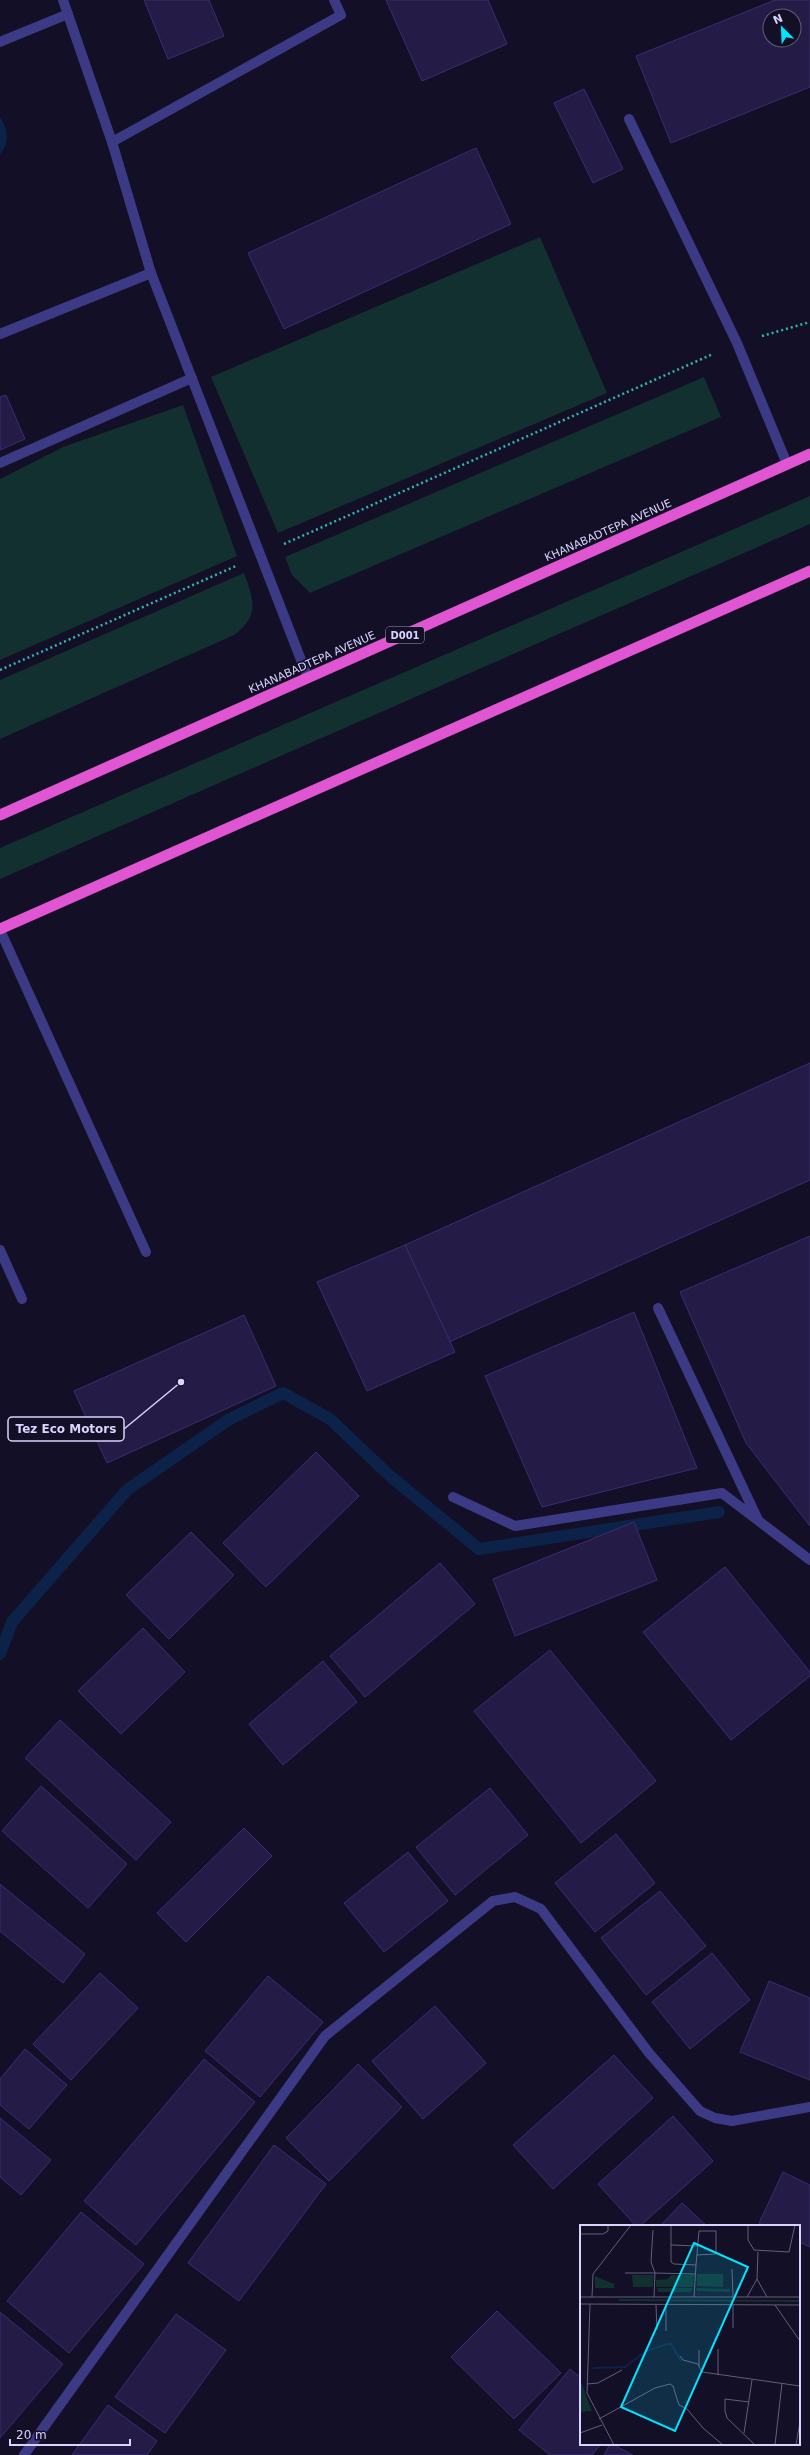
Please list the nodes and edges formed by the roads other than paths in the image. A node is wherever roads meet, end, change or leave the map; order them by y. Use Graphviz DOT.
graph roads {
  1 [pos="63,0"];
  2 [pos="334,0"];
  3 [pos="68,14"];
  4 [pos="0,42"];
  5 [pos="629,119"];
  6 [pos="112,142"];
  7 [pos="151,273"];
  8 [pos="0,334"];
  9 [pos="192,378"];
  10 [pos="810,454"];
  11 [pos="0,463"];
  12 [pos="787,464"];
  13 [pos="810,571"];
  14 [pos="308,678"];
  15 [pos="0,815"];
  16 [pos="0,929"];
  17 [pos="0,1250"];
  18 [pos="146,1252"];
  19 [pos="22,1299"];
  20 [pos="658,1308"];
  21 [pos="453,1497"];
  22 [pos="758,1520"];
  23 [pos="810,1560"];
  24 [pos="810,2107"];
  25 [pos="24,2455"];
  1 -- 3 [label="street"];
  2 -- 6 [label="street"];
  3 -- 4 [label="street"];
  3 -- 6 [label="street"];
  5 -- 12 [label="street"];
  6 -- 7 [label="street"];
  7 -- 8 [label="street"];
  7 -- 9 [label="street"];
  9 -- 11 [label="street"];
  9 -- 14 [label="street"];
  10 -- 12 [label="highway, KHANABADTEPA AVENUE / D001"];
  12 -- 14 [label="highway, KHANABADTEPA AVENUE / D001"];
  13 -- 16 [label="highway"];
  14 -- 15 [label="highway, KHANABADTEPA AVENUE / D001"];
  16 -- 18 [label="street"];
  17 -- 19 [label="street"];
  20 -- 22 [label="street"];
  21 -- 22 [label="street"];
  22 -- 23 [label="street"];
  24 -- 25 [label="street"];
}
